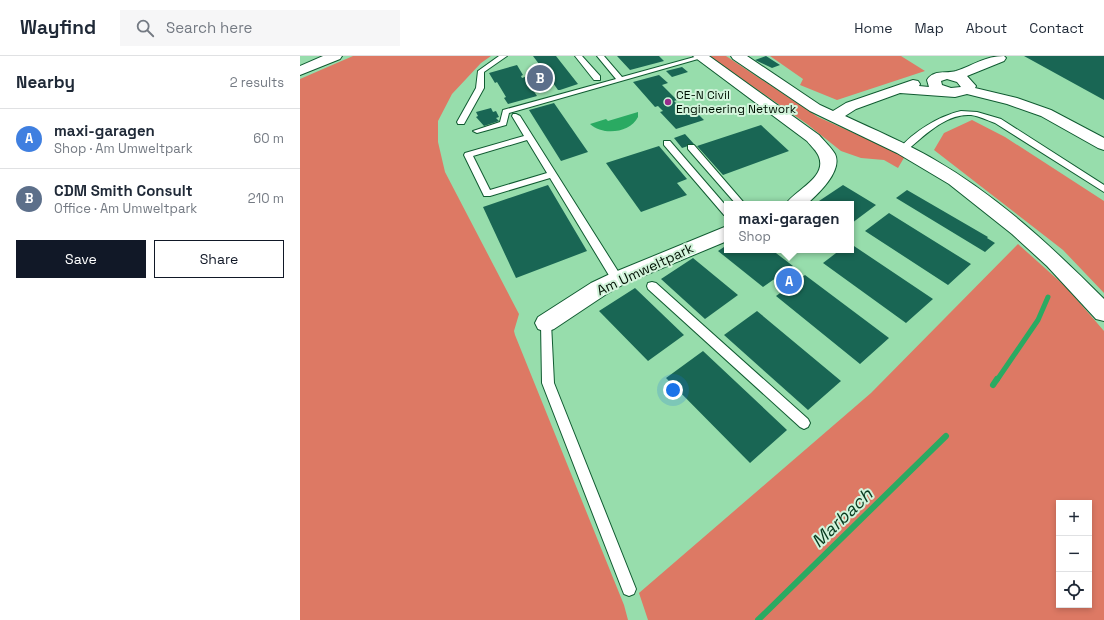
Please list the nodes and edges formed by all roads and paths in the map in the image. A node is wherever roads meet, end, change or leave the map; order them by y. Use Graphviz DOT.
graph roads {
  1 [pos="304,56"];
  2 [pos="335,56"];
  3 [pos="504,56"];
  4 [pos="578,56"];
  5 [pos="600,56"];
  6 [pos="738,56"];
  7 [pos="701,57"];
  8 [pos="300,58"];
  9 [pos="999,58"];
  10 [pos="300,70"];
  11 [pos="955,76"];
  12 [pos="597,78"];
  13 [pos="621,80"];
  14 [pos="934,80"];
  15 [pos="899,89"];
  16 [pos="967,90"];
  17 [pos="947,92"];
  18 [pos="516,116"];
  19 [pos="833,116"];
  20 [pos="461,122"];
  21 [pos="477,131"];
  22 [pos="529,137"];
  23 [pos="666,143"];
  24 [pos="1104,145"];
  25 [pos="691,147"];
  26 [pos="903,149"];
  27 [pos="552,174"];
  28 [pos="1104,189"];
  29 [pos="738,201"];
  30 [pos="799,201"];
  31 [pos="724,210"];
  32 [pos="724,234"];
  33 [pos="617,279"];
  34 [pos="652,286"];
  35 [pos="1104,313"];
  36 [pos="546,323"];
  37 [pos="804,423"];
  38 [pos="629,589"];
  1 -- 8 [label="main road"];
  2 -- 10 [label="main road"];
  3 -- 20 [label="lane"];
  4 -- 12 [label="lane"];
  5 -- 13 [label="lane"];
  6 -- 19 [label="main road"];
  7 -- 13 [label="lane"];
  7 -- 30 [label="main road"];
  9 -- 11 [label="main road"];
  11 -- 14 [label="main road"];
  11 -- 16 [label="main road"];
  13 -- 21 [label="lane"];
  14 -- 15 [label="main road"];
  14 -- 17 [label="main road"];
  15 -- 17 [label="main road"];
  15 -- 19 [label="main road"];
  16 -- 17 [label="main road"];
  16 -- 24 [label="main road"];
  18 -- 22 [label="lane"];
  19 -- 26 [label="main road"];
  22 -- 27 [label="lane"];
  22 -- 27 [label="lane"];
  23 -- 31 [label="lane"];
  25 -- 29 [label="lane"];
  26 -- 28 [label="lane"];
  26 -- 35 [label="main road"];
  27 -- 33 [label="lane"];
  32 -- 33 [label="main road, Am Umweltpark"];
  33 -- 36 [label="main road, Am Umweltpark"];
  34 -- 37 [label="lane"];
  36 -- 38 [label="lane"];
}
